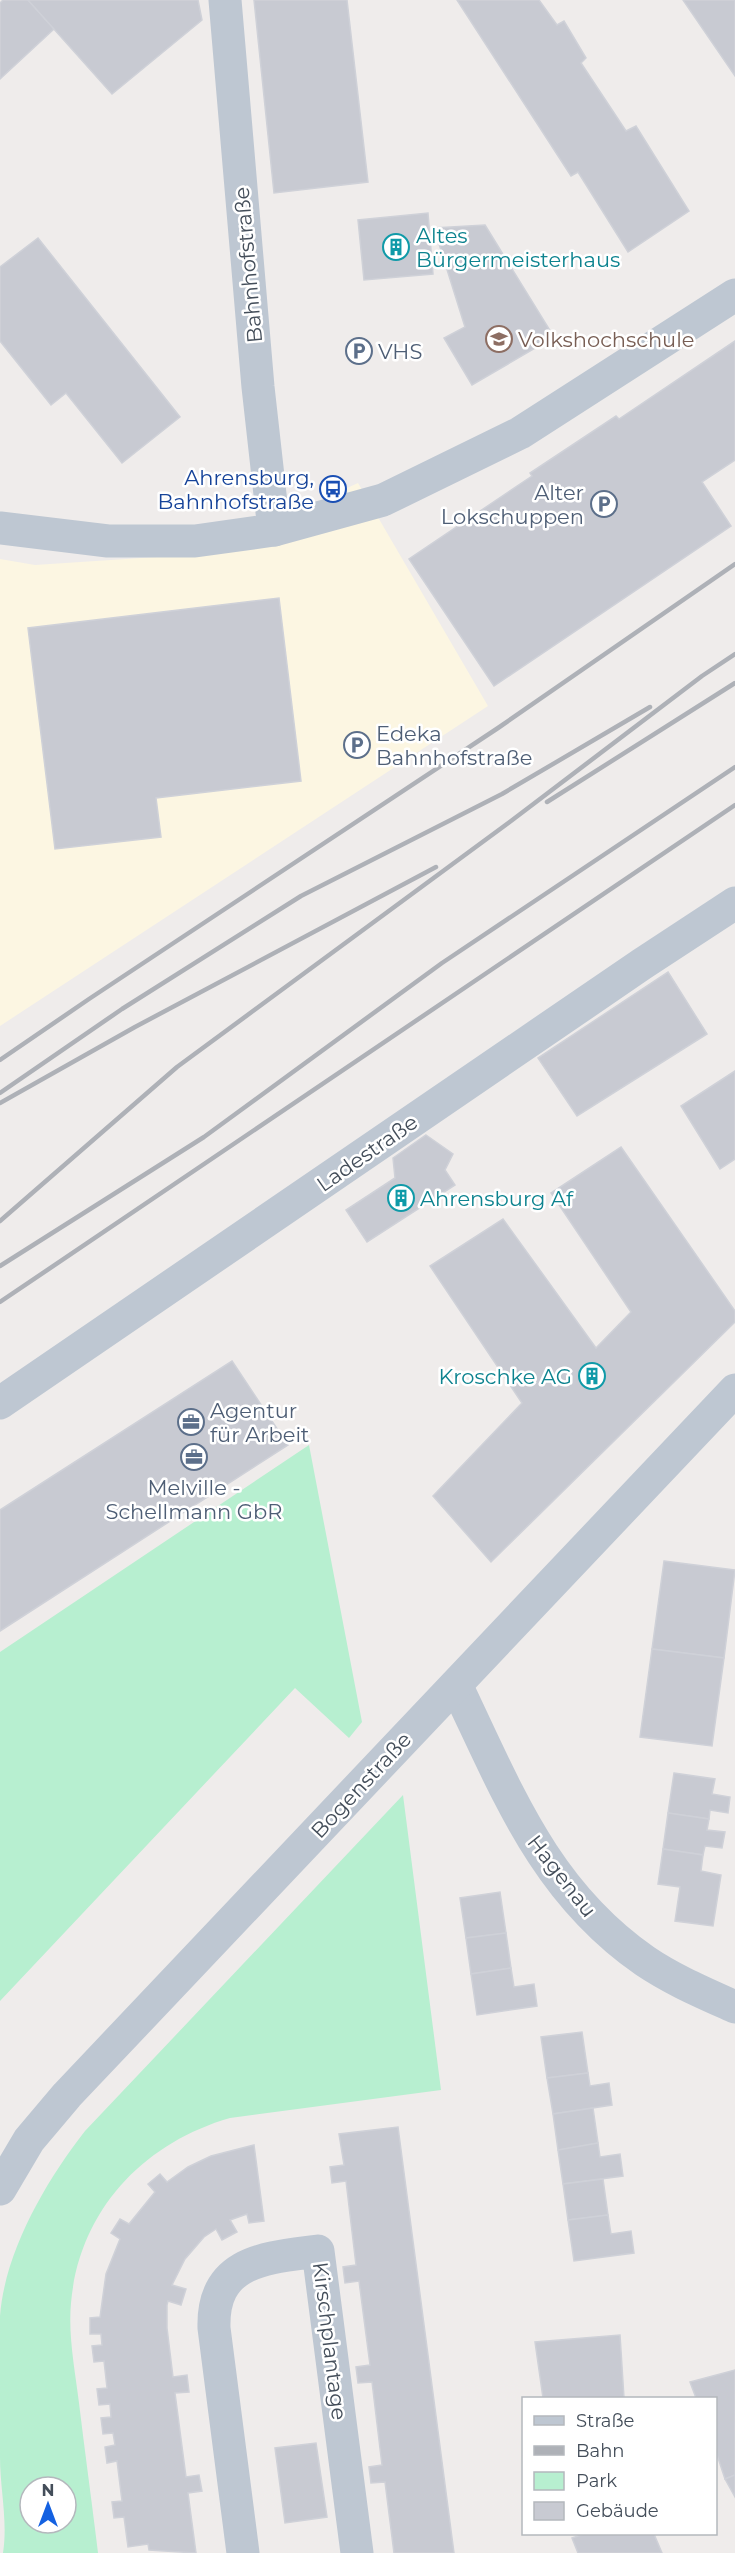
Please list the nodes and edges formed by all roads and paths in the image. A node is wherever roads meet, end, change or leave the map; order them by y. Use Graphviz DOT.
graph roads {
  1 [pos="225,0"];
  2 [pos="735,295"];
  3 [pos="0,528"];
  4 [pos="274,530"];
  5 [pos="735,903"];
  6 [pos="735,1390"];
  7 [pos="0,1403"];
  8 [pos="456,1685"];
  9 [pos="735,2007"];
  10 [pos="0,2189"];
  11 [pos="243,2553"];
  12 [pos="357,2553"];
  1 -- 4 [label="street, Bahnhofstraße"];
  2 -- 4 [label="street"];
  3 -- 4 [label="street"];
  5 -- 7 [label="street, Ladestraße"];
  6 -- 8 [label="street, Bogenstraße"];
  8 -- 9 [label="street, Hagenau"];
  8 -- 10 [label="street, Bogenstraße"];
  11 -- 12 [label="street, Kirschplantage"];
}
